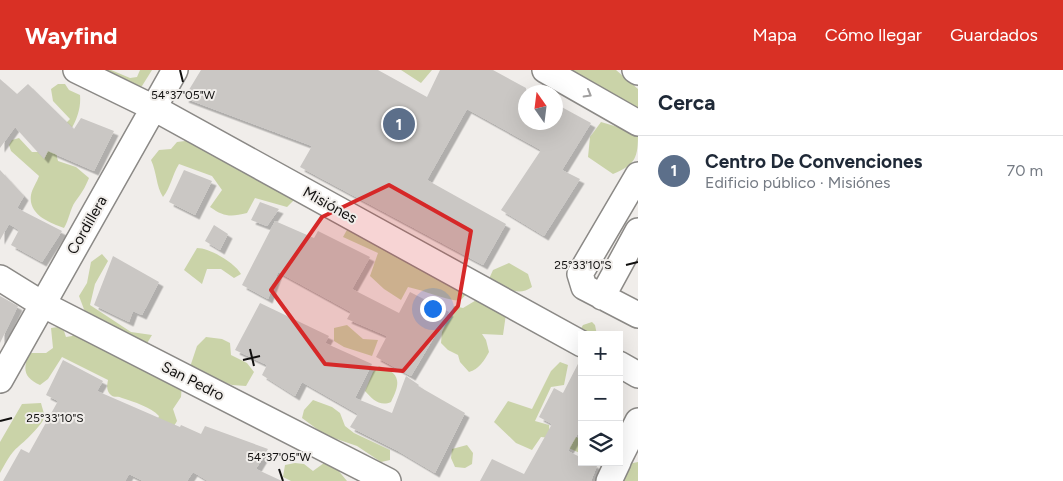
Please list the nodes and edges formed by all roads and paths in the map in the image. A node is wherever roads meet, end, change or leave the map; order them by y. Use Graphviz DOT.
graph roads {
  1 [pos="76,70"];
  2 [pos="175,70"];
  3 [pos="545,70"];
  4 [pos="154,108"];
  5 [pos="638,123"];
  6 [pos="638,175"];
  7 [pos="638,231"];
  8 [pos="0,278"];
  9 [pos="602,297"];
  10 [pos="42,304"];
  11 [pos="638,315"];
  12 [pos="578,342"];
  13 [pos="623,366"];
  14 [pos="638,374"];
  15 [pos="0,380"];
  16 [pos="638,421"];
  17 [pos="623,453"];
  18 [pos="616,466"];
  19 [pos="388,481"];
  20 [pos="609,481"];
  1 -- 4 [label="street, Misiónes"];
  2 -- 4 [label="street, Cordillera"];
  3 -- 5 [label="street, one-way"];
  4 -- 10 [label="street, Cordillera"];
  4 -- 12 [label="street, Misiónes"];
  6 -- 9 [label="street"];
  7 -- 9 [label="street"];
  8 -- 10 [label="street, San Pedro"];
  9 -- 11 [label="street"];
  10 -- 15 [label="street, Cordillera"];
  10 -- 19 [label="street, San Pedro"];
  13 -- 14 [label="street"];
  16 -- 17 [label="street"];
  18 -- 20 [label="street"];
}
